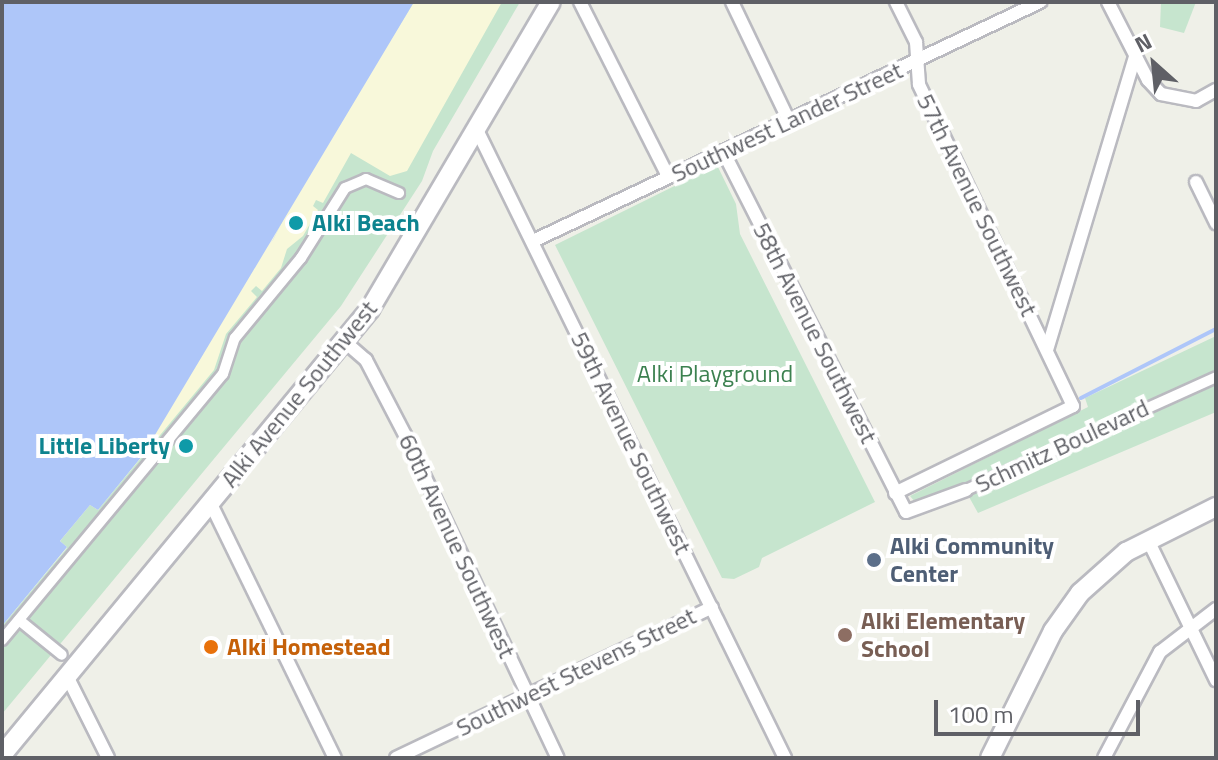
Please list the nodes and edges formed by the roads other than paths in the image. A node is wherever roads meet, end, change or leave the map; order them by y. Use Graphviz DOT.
graph roads {
  1 [pos="551,2"];
  2 [pos="580,2"];
  3 [pos="732,2"];
  4 [pos="896,2"];
  5 [pos="1040,2"];
  6 [pos="1108,2"];
  7 [pos="1135,57"];
  8 [pos="917,62"];
  9 [pos="1216,90"];
  10 [pos="790,123"];
  11 [pos="476,128"];
  12 [pos="725,155"];
  13 [pos="668,176"];
  14 [pos="1196,182"];
  15 [pos="399,193"];
  16 [pos="1216,223"];
  17 [pos="533,241"];
  18 [pos="344,341"];
  19 [pos="1047,350"];
  20 [pos="1216,377"];
  21 [pos="966,490"];
  22 [pos="895,493"];
  23 [pos="210,502"];
  24 [pos="1216,507"];
  25 [pos="906,512"];
  26 [pos="1148,540"];
  27 [pos="712,607"];
  28 [pos="1216,609"];
  29 [pos="19,620"];
  30 [pos="1189,625"];
  31 [pos="2,640"];
  32 [pos="62,655"];
  33 [pos="66,674"];
  34 [pos="1216,680"];
  35 [pos="528,695"];
  36 [pos="2,755"];
  37 [pos="108,758"];
  38 [pos="335,758"];
  39 [pos="396,758"];
  40 [pos="558,758"];
  41 [pos="785,758"];
  42 [pos="990,758"];
  43 [pos="1104,758"];
  1 -- 11 [label="main road, Alki Avenue Southwest"];
  2 -- 13 [label="street"];
  3 -- 10 [label="street"];
  4 -- 8 [label="street, 57th Avenue Southwest"];
  5 -- 8 [label="street, Southwest Lander Street"];
  6 -- 7 [label="street"];
  7 -- 9 [label="street"];
  7 -- 19 [label="street"];
  8 -- 10 [label="street, Southwest Lander Street"];
  8 -- 19 [label="street, 57th Avenue Southwest"];
  10 -- 12 [label="street, Southwest Lander Street"];
  11 -- 17 [label="street, 59th Avenue Southwest"];
  11 -- 18 [label="main road, Alki Avenue Southwest"];
  12 -- 13 [label="street, Southwest Lander Street"];
  12 -- 22 [label="street, 58th Avenue Southwest"];
  13 -- 17 [label="street, Southwest Lander Street"];
  14 -- 16 [label="street"];
  15 -- 29 [label="street"];
  17 -- 27 [label="street, 59th Avenue Southwest"];
  18 -- 23 [label="main road, Alki Avenue Southwest"];
  18 -- 35 [label="street, 60th Avenue Southwest"];
  19 -- 22 [label="street, 57th Avenue Southwest"];
  20 -- 21 [label="street, Schmitz Boulevard"];
  21 -- 25 [label="street, Schmitz Boulevard"];
  22 -- 25 [label="street, 58th Avenue Southwest"];
  23 -- 33 [label="main road, Alki Avenue Southwest"];
  23 -- 38 [label="street"];
  24 -- 26 [label="main road"];
  26 -- 30 [label="street"];
  26 -- 42 [label="main road"];
  27 -- 35 [label="street, Southwest Stevens Street"];
  27 -- 41 [label="street, 59th Avenue Southwest"];
  28 -- 30 [label="street"];
  29 -- 31 [label="street"];
  29 -- 32 [label="street"];
  30 -- 34 [label="street"];
  30 -- 43 [label="street"];
  33 -- 36 [label="main road, Alki Avenue Southwest"];
  33 -- 37 [label="street"];
  35 -- 39 [label="street, Southwest Stevens Street"];
  35 -- 40 [label="street, 60th Avenue Southwest"];
}
